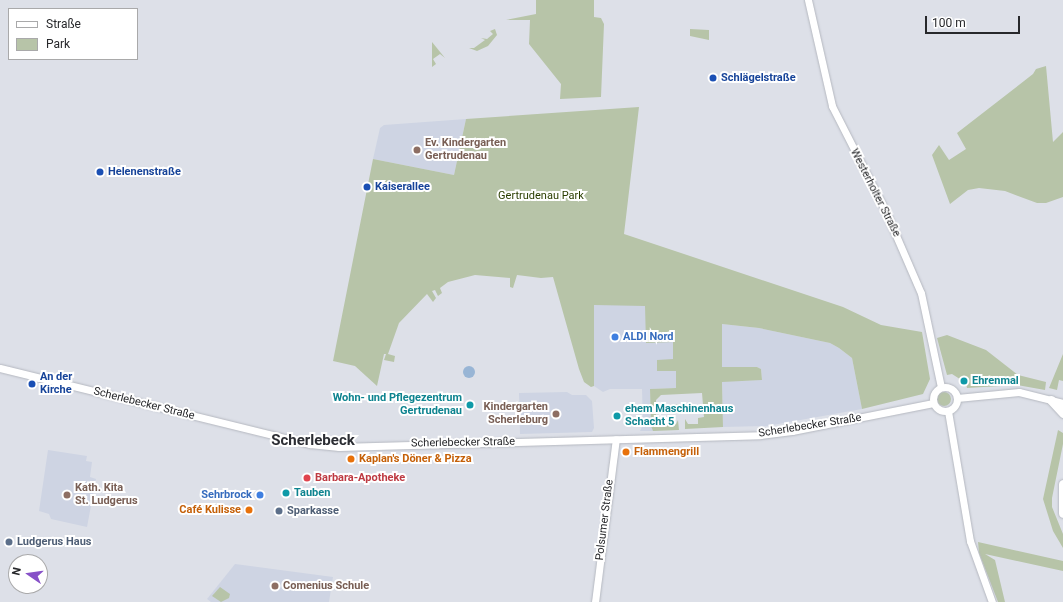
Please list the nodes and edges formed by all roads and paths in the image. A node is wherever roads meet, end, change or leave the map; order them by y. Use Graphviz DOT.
graph roads {
  1 [pos="808,0"];
  2 [pos="0,368"];
  3 [pos="941,387"];
  4 [pos="957,398"];
  5 [pos="1051,400"];
  6 [pos="933,403"];
  7 [pos="1063,403"];
  8 [pos="948,411"];
  9 [pos="1063,413"];
  10 [pos="616,439"];
  11 [pos="1063,484"];
  12 [pos="1063,513"];
  13 [pos="595,602"];
  14 [pos="992,602"];
  1 -- 3 [label="street, Westerholter Straße"];
  2 -- 10 [label="street, Scherlebecker Straße"];
  3 -- 4 [label="street"];
  3 -- 6 [label="street"];
  4 -- 5 [label="street"];
  4 -- 8 [label="street"];
  5 -- 7 [label="street"];
  5 -- 9 [label="main road"];
  6 -- 8 [label="street"];
  6 -- 10 [label="street, Scherlebecker Straße"];
  8 -- 14 [label="street"];
  10 -- 13 [label="street, Polsumer Straße"];
  11 -- 12 [label="main road"];
}
